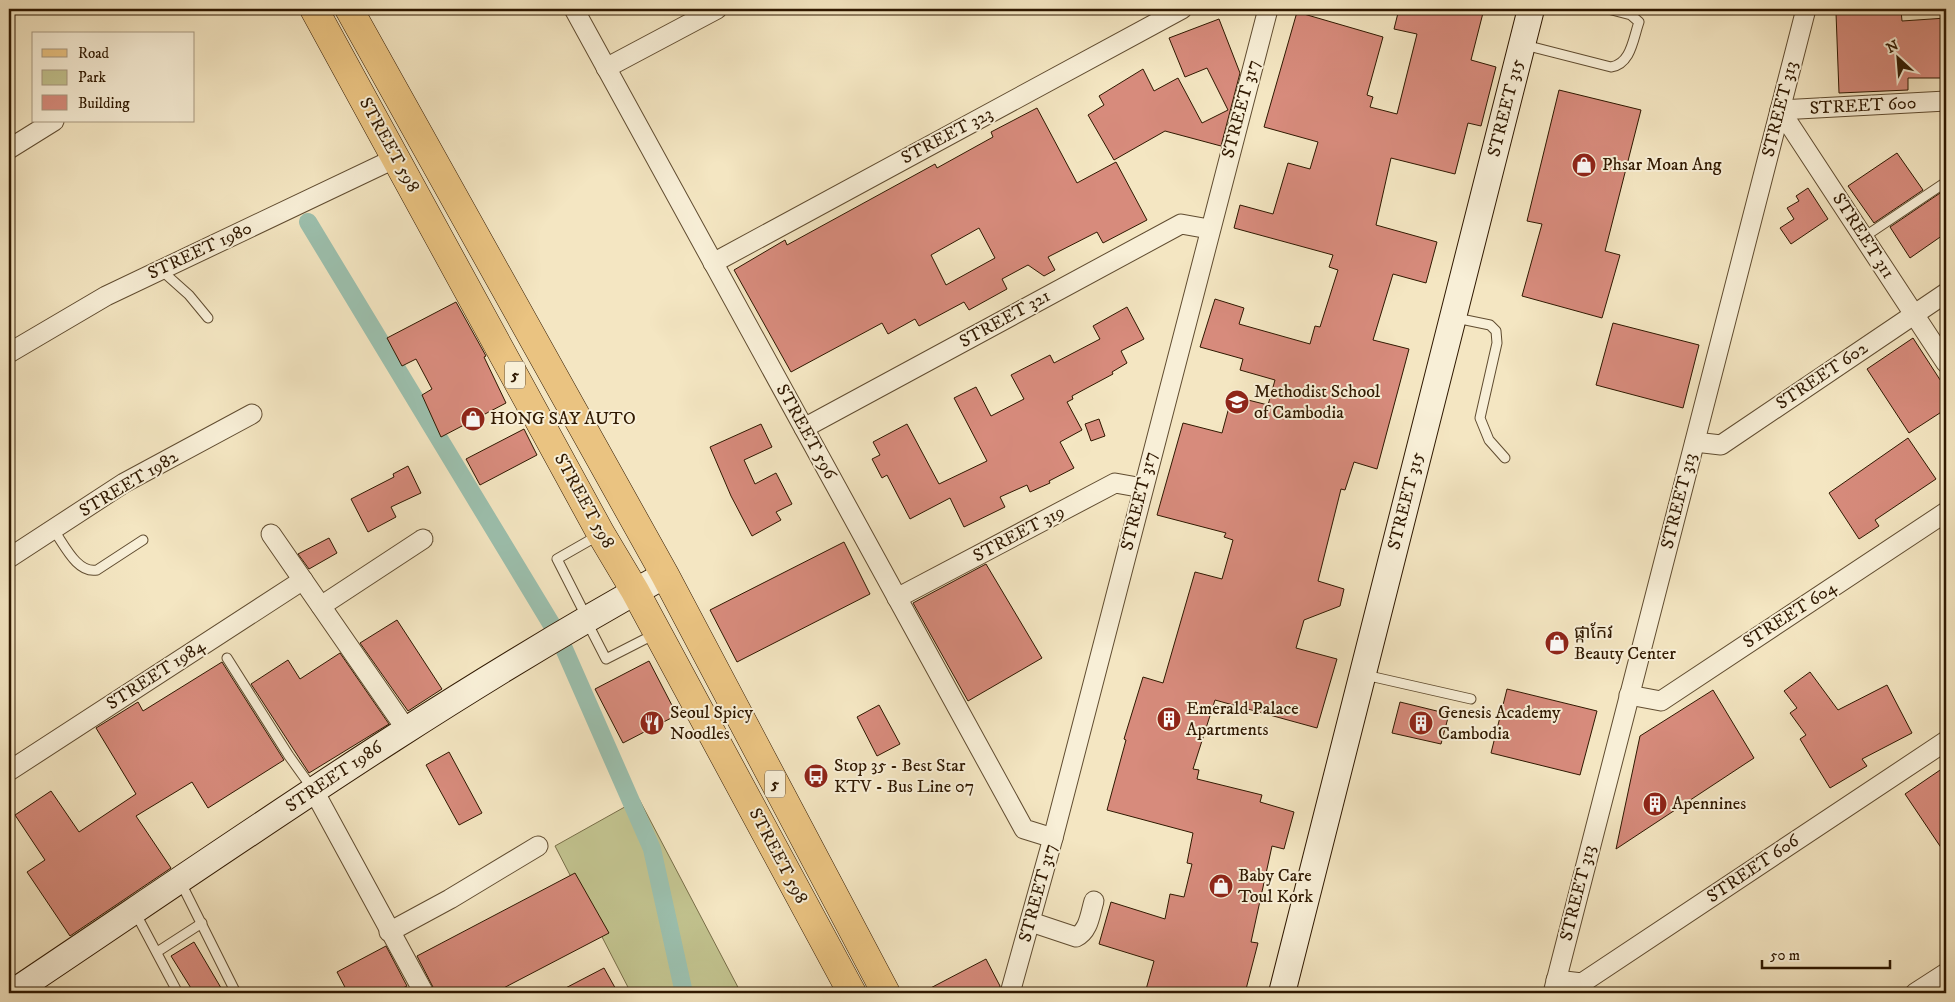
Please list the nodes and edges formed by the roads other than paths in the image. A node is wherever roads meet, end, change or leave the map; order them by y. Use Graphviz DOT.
graph roads {
  1 [pos="314,9"];
  2 [pos="349,9"];
  3 [pos="574,9"];
  4 [pos="718,9"];
  5 [pos="1182,9"];
  6 [pos="1268,9"];
  7 [pos="1531,9"];
  8 [pos="1608,9"];
  9 [pos="1806,9"];
  10 [pos="1522,44"];
  11 [pos="606,68"];
  12 [pos="1946,102"];
  13 [pos="1780,110"];
  14 [pos="52,122"];
  15 [pos="9,149"];
  16 [pos="396,158"];
  17 [pos="1946,182"];
  18 [pos="1209,229"];
  19 [pos="1864,237"];
  20 [pos="713,262"];
  21 [pos="161,270"];
  22 [pos="1946,294"];
  23 [pos="1915,314"];
  24 [pos="1453,317"];
  25 [pos="208,318"];
  26 [pos="9,353"];
  27 [pos="1946,363"];
  28 [pos="252,414"];
  29 [pos="804,428"];
  30 [pos="1695,442"];
  31 [pos="1505,458"];
  32 [pos="1143,488"];
  33 [pos="1946,512"];
  34 [pos="53,530"];
  35 [pos="271,534"];
  36 [pos="601,534"];
  37 [pos="142,540"];
  38 [pos="423,540"];
  39 [pos="9,558"];
  40 [pos="665,575"];
  41 [pos="303,580"];
  42 [pos="636,591"];
  43 [pos="897,598"];
  44 [pos="321,606"];
  45 [pos="582,621"];
  46 [pos="658,633"];
  47 [pos="227,658"];
  48 [pos="1363,674"];
  49 [pos="1629,695"];
  50 [pos="1471,699"];
  51 [pos="406,729"];
  52 [pos="752,741"];
  53 [pos="1946,741"];
  54 [pos="723,754"];
  55 [pos="9,771"];
  56 [pos="314,791"];
  57 [pos="1053,838"];
  58 [pos="538,846"];
  59 [pos="180,881"];
  60 [pos="1094,901"];
  61 [pos="135,911"];
  62 [pos="1031,922"];
  63 [pos="202,923"];
  64 [pos="389,932"];
  65 [pos="156,952"];
  66 [pos="1946,973"];
  67 [pos="1554,987"];
  68 [pos="12,993"];
  69 [pos="178,993"];
  70 [pos="236,993"];
  71 [pos="424,993"];
  72 [pos="852,993"];
  73 [pos="886,993"];
  74 [pos="1010,993"];
  75 [pos="1282,993"];
  76 [pos="1915,993"];
  1 -- 16 [label="main road, STREET 598 / 5"];
  2 -- 40 [label="main road, STREET 598 / 5"];
  3 -- 11 [label="street, STREET 596"];
  4 -- 11 [label="street"];
  5 -- 20 [label="street, STREET 323"];
  6 -- 18 [label="street, STREET 317"];
  7 -- 10 [label="street, STREET 315"];
  8 -- 10 [label="lane"];
  9 -- 13 [label="street, STREET 313"];
  10 -- 24 [label="street, STREET 315"];
  11 -- 20 [label="street, STREET 596"];
  12 -- 13 [label="street, STREET 600"];
  13 -- 19 [label="street, STREET 311"];
  13 -- 30 [label="street, STREET 313"];
  14 -- 15 [label="street"];
  16 -- 21 [label="street, STREET 1980"];
  16 -- 36 [label="main road, STREET 598 / 5"];
  17 -- 19 [label="lane"];
  18 -- 29 [label="street, STREET 321"];
  18 -- 32 [label="street, STREET 317"];
  19 -- 23 [label="street, STREET 311"];
  20 -- 29 [label="street, STREET 596"];
  21 -- 25 [label="lane"];
  21 -- 26 [label="street, STREET 1980"];
  22 -- 23 [label="street, STREET 602"];
  23 -- 27 [label="street, STREET 311"];
  23 -- 30 [label="street, STREET 602"];
  24 -- 31 [label="lane"];
  24 -- 48 [label="street, STREET 315"];
  28 -- 34 [label="street, STREET 1982"];
  29 -- 43 [label="street, STREET 596"];
  30 -- 49 [label="street, STREET 313"];
  32 -- 43 [label="street, STREET 319"];
  32 -- 57 [label="street, STREET 317"];
  33 -- 49 [label="street, STREET 604"];
  34 -- 37 [label="lane"];
  34 -- 39 [label="street, STREET 1982"];
  35 -- 41 [label="street"];
  36 -- 42 [label="main road, STREET 598 / 5"];
  36 -- 45 [label="lane"];
  38 -- 44 [label="street"];
  40 -- 42 [label="street, STREET 1986"];
  40 -- 52 [label="main road, STREET 598 / 5"];
  41 -- 44 [label="street"];
  41 -- 55 [label="street, STREET 1984"];
  42 -- 45 [label="street, STREET 1986"];
  42 -- 46 [label="main road, STREET 598 / 5"];
  43 -- 57 [label="street, STREET 596"];
  44 -- 51 [label="street"];
  45 -- 46 [label="lane"];
  45 -- 51 [label="street, STREET 1986"];
  46 -- 54 [label="main road, STREET 598 / 5"];
  47 -- 56 [label="lane"];
  48 -- 50 [label="lane"];
  48 -- 75 [label="street, STREET 315"];
  49 -- 67 [label="street, STREET 313"];
  51 -- 56 [label="street, STREET 1986"];
  52 -- 54 [label="main road"];
  52 -- 73 [label="main road, STREET 598 / 5"];
  53 -- 67 [label="street, STREET 606"];
  54 -- 72 [label="main road, STREET 598 / 5"];
  56 -- 59 [label="street, STREET 1986"];
  56 -- 64 [label="street"];
  57 -- 62 [label="street, STREET 317"];
  58 -- 64 [label="street"];
  59 -- 61 [label="street, STREET 1986"];
  59 -- 63 [label="lane"];
  60 -- 62 [label="street"];
  61 -- 65 [label="lane"];
  61 -- 68 [label="street, STREET 1986"];
  62 -- 74 [label="street, STREET 317"];
  63 -- 65 [label="lane"];
  63 -- 70 [label="lane"];
  64 -- 71 [label="street"];
  65 -- 69 [label="lane"];
  66 -- 76 [label="street"];
}
